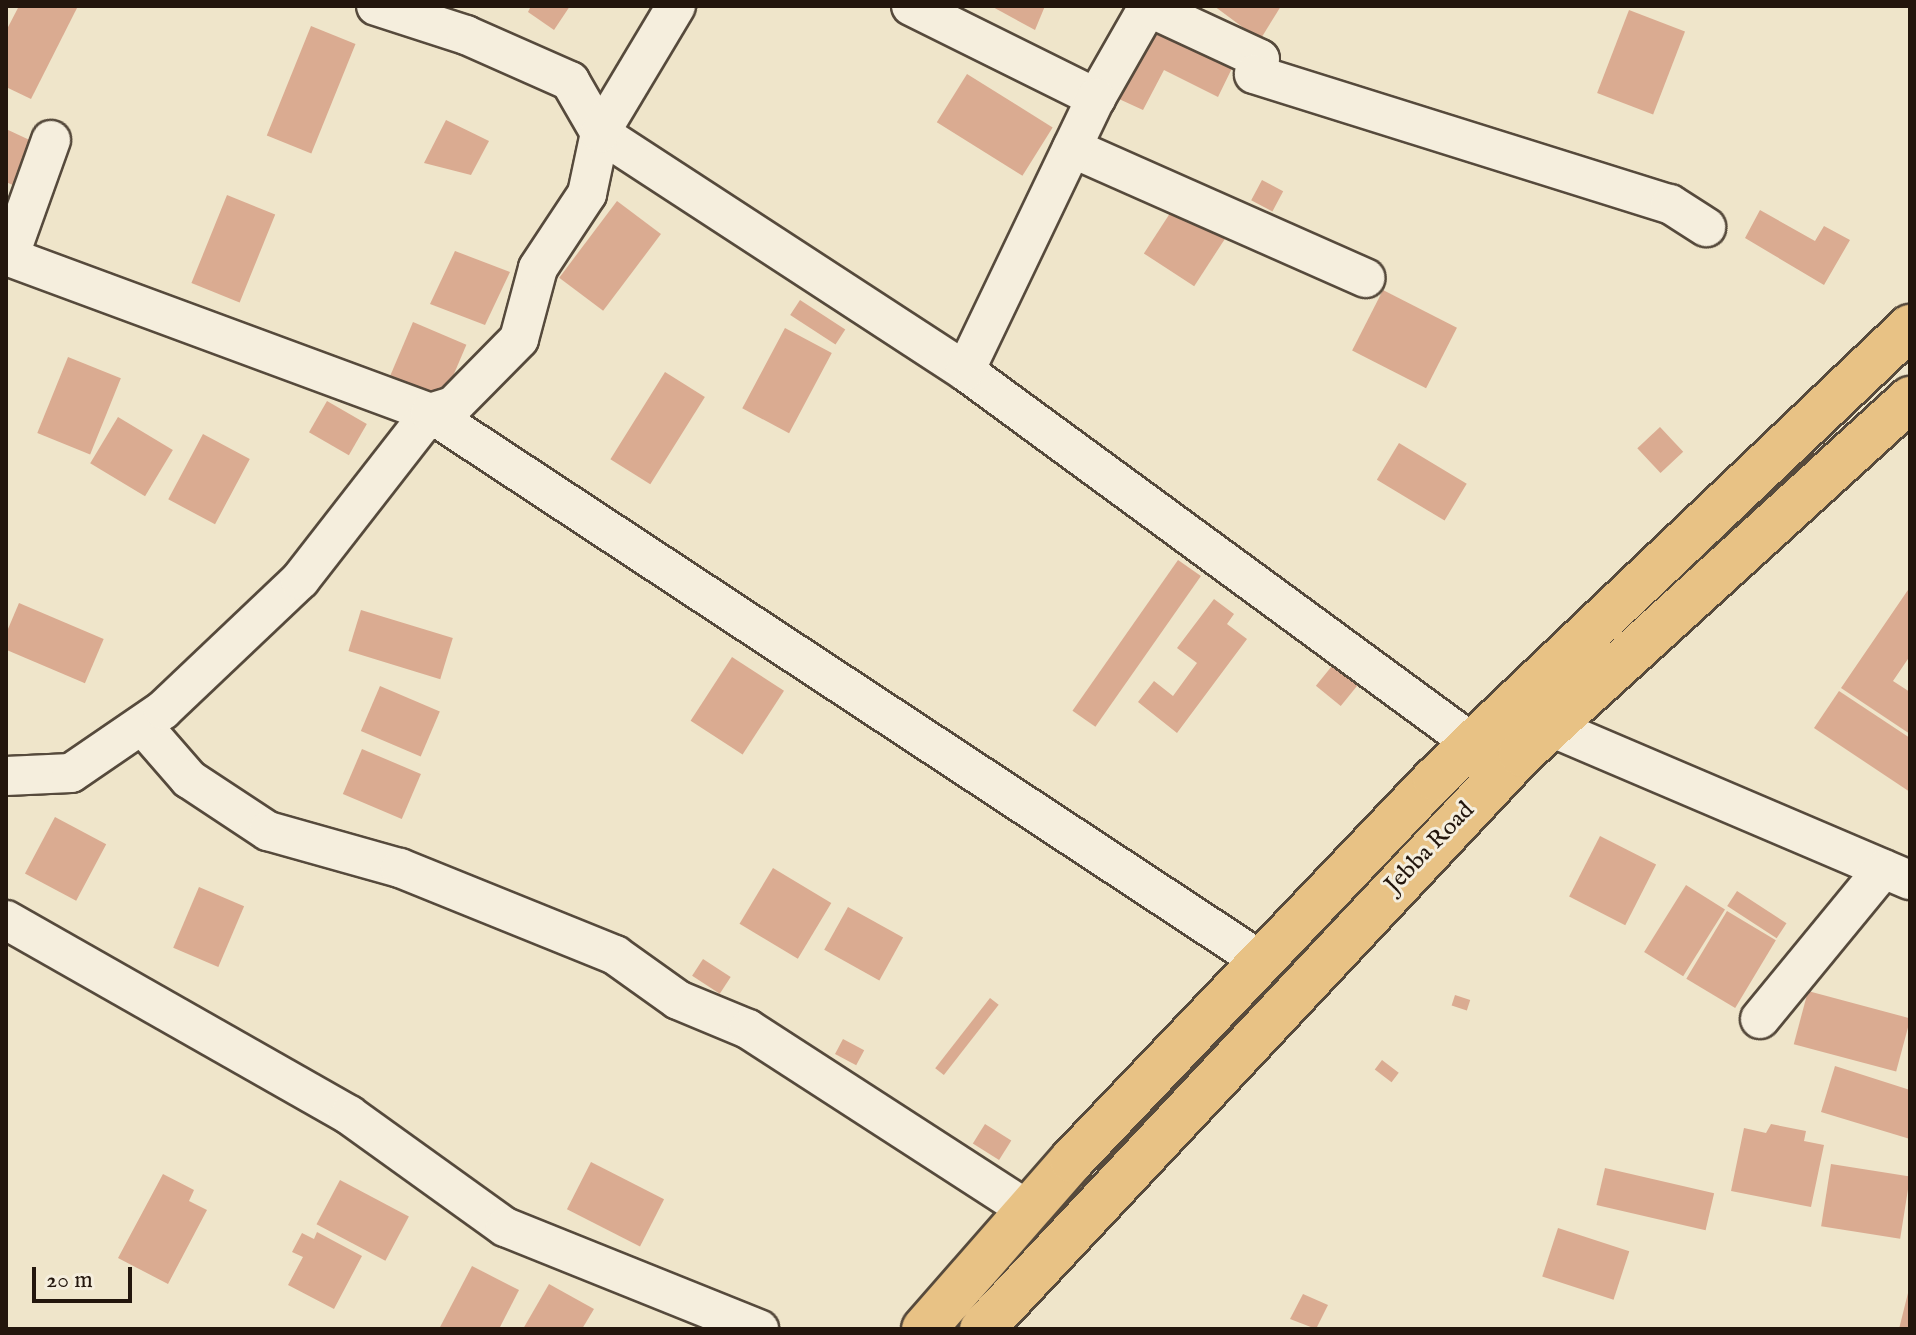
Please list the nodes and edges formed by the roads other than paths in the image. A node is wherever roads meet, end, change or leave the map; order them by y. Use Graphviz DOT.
graph roads {
  1 [pos="376,6"];
  2 [pos="676,6"];
  3 [pos="911,6"];
  4 [pos="1096,98"];
  5 [pos="600,133"];
  6 [pos="51,140"];
  7 [pos="1072,148"];
  8 [pos="1706,227"];
  9 [pos="7,261"];
  10 [pos="1366,278"];
  11 [pos="1910,327"];
  12 [pos="965,371"];
  13 [pos="1910,399"];
  14 [pos="430,413"];
  15 [pos="142,725"];
  16 [pos="1553,728"];
  17 [pos="1472,743"];
  18 [pos="6,776"];
  19 [pos="1896,874"];
  20 [pos="6,920"];
  21 [pos="1261,961"];
  22 [pos="1760,1019"];
  23 [pos="1028,1210"];
  24 [pos="759,1329"];
  25 [pos="924,1329"];
  26 [pos="982,1329"];
  1 -- 5 [label="street"];
  2 -- 5 [label="street"];
  3 -- 4 [label="street"];
  4 -- 7 [label="street"];
  4 -- 8 [label="street"];
  5 -- 12 [label="street"];
  5 -- 14 [label="street"];
  6 -- 9 [label="street"];
  7 -- 10 [label="street"];
  7 -- 12 [label="street"];
  9 -- 14 [label="street"];
  11 -- 17 [label="highway"];
  12 -- 17 [label="street"];
  13 -- 16 [label="highway, Jebba Road"];
  14 -- 15 [label="street"];
  14 -- 21 [label="street"];
  15 -- 18 [label="street"];
  15 -- 23 [label="street"];
  16 -- 19 [label="street"];
  16 -- 26 [label="highway, Jebba Road"];
  17 -- 21 [label="highway"];
  19 -- 22 [label="street"];
  20 -- 24 [label="street"];
  21 -- 23 [label="highway"];
  23 -- 25 [label="highway"];
}
